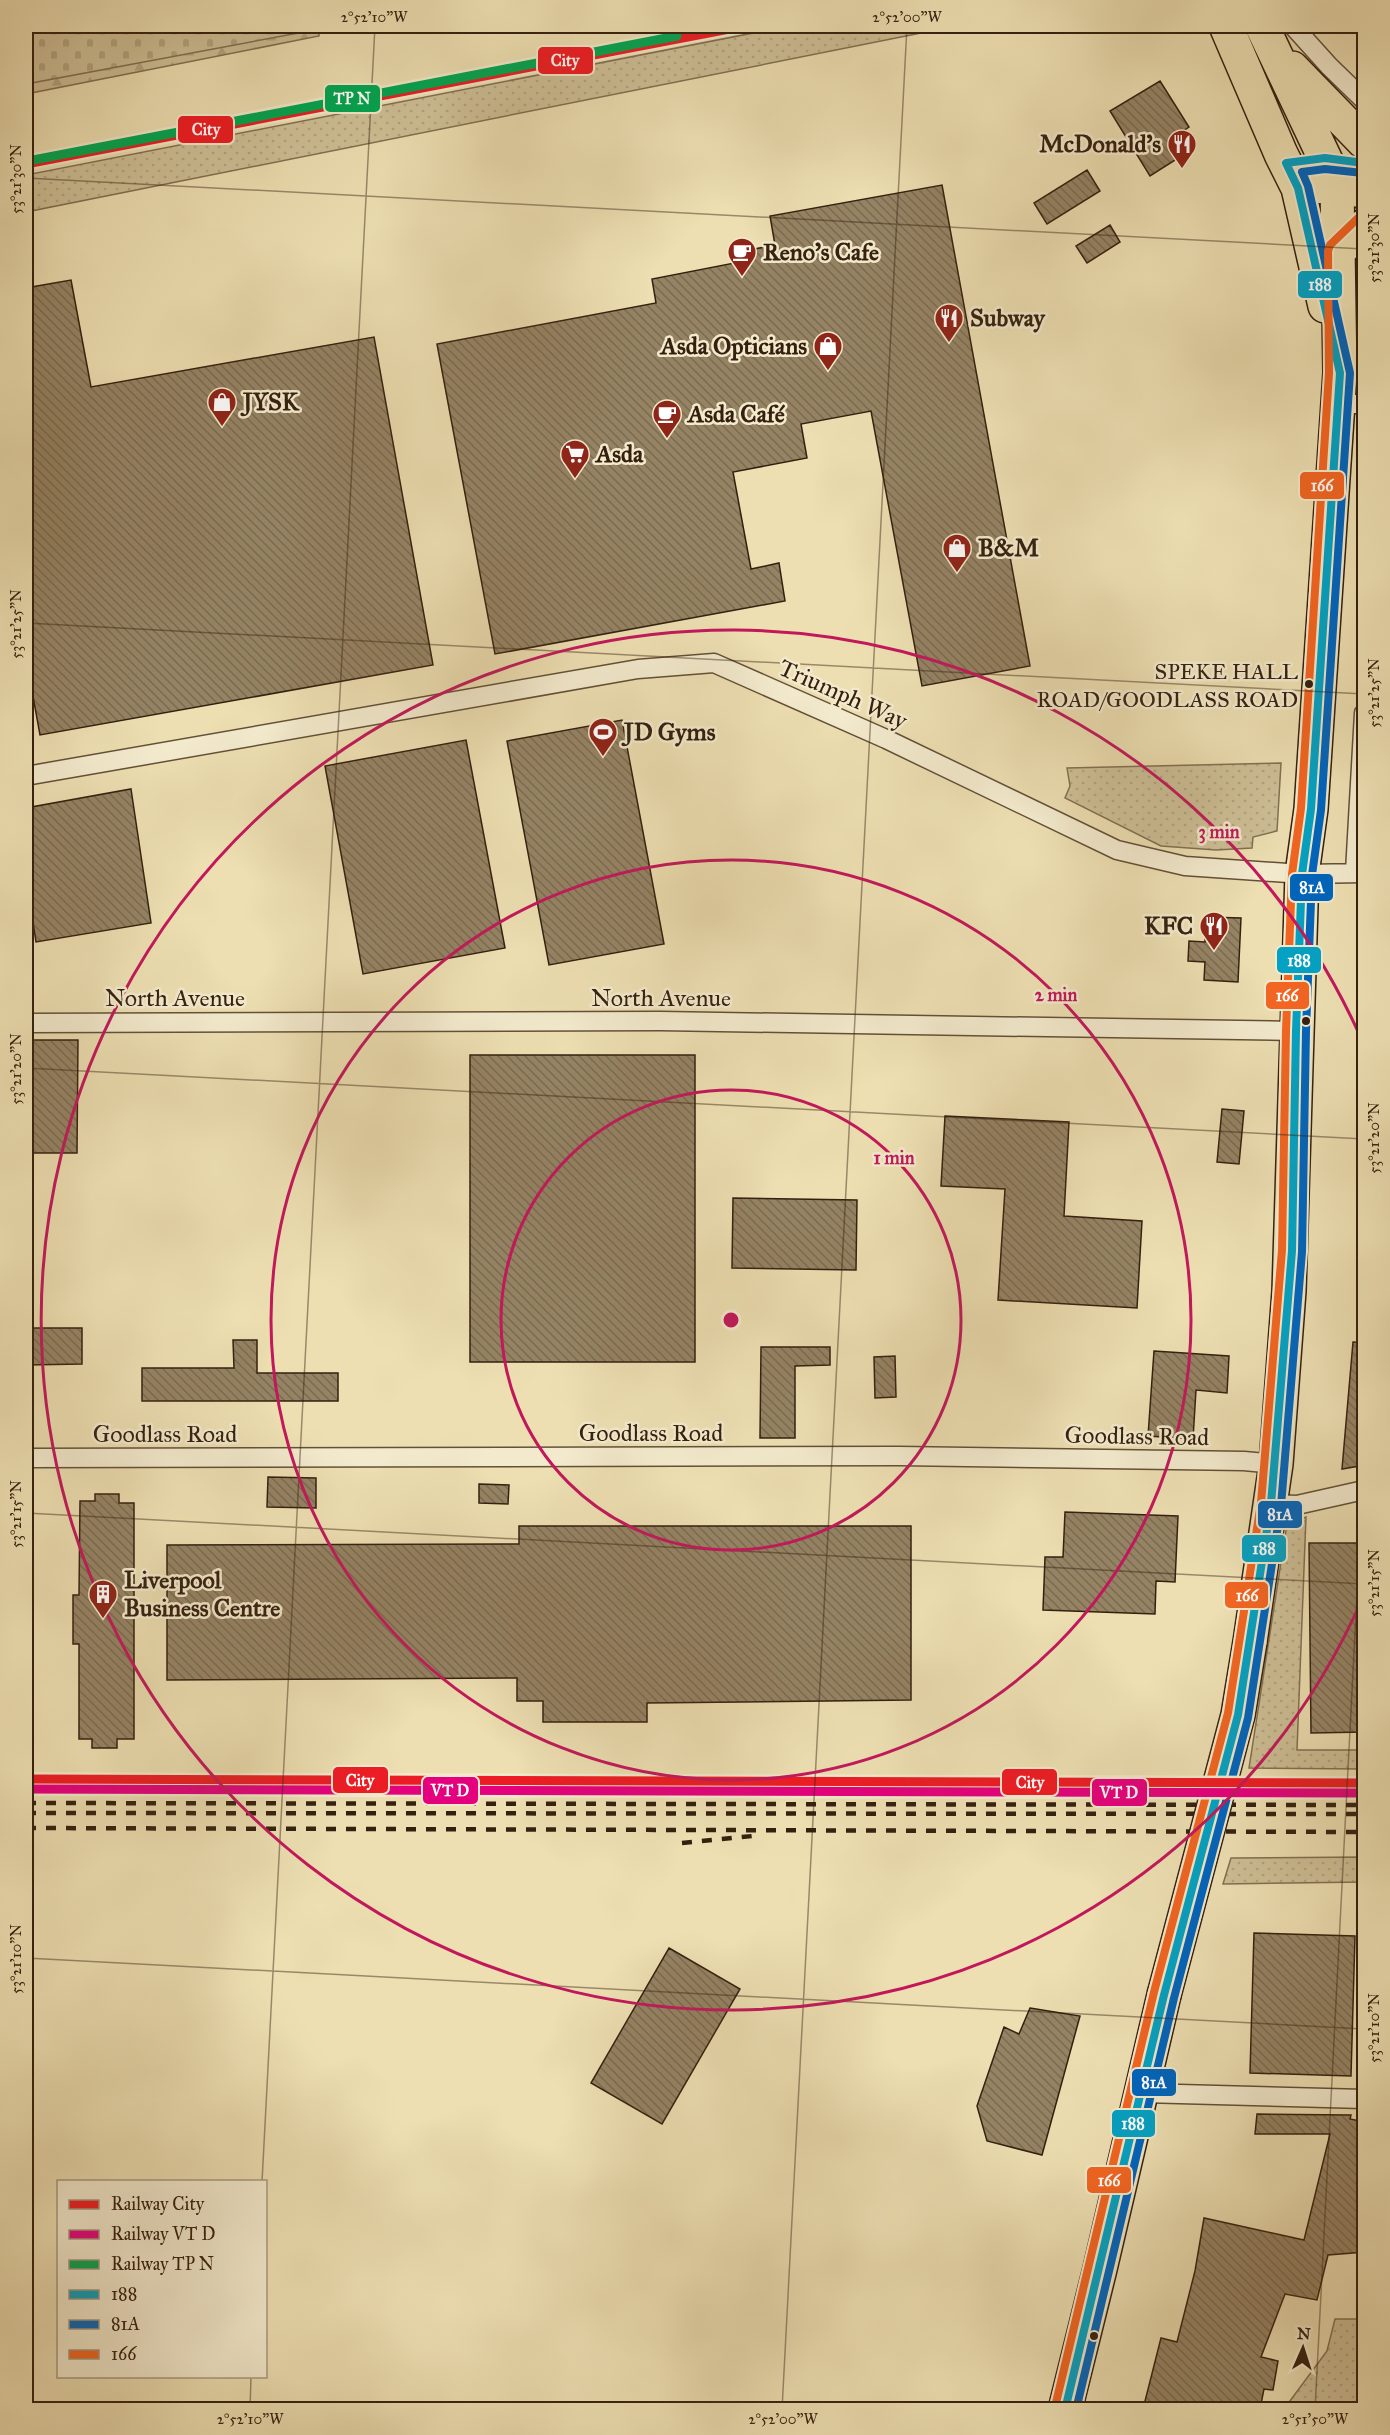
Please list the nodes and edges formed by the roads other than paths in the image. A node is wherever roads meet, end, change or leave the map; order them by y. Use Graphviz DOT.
graph roads {
  1 [pos="1226,26"];
  2 [pos="1277,34"];
  3 [pos="1365,100"];
  4 [pos="1365,142"];
  5 [pos="1365,163"];
  6 [pos="1292,176"];
  7 [pos="1342,178"];
  8 [pos="1365,226"];
  9 [pos="1338,252"];
  10 [pos="1347,393"];
  11 [pos="1365,713"];
  12 [pos="26,776"];
  13 [pos="1360,872"];
  14 [pos="1302,874"];
  15 [pos="26,1023"];
  16 [pos="1296,1031"];
  17 [pos="26,1458"];
  18 [pos="1276,1464"];
  19 [pos="1365,1490"];
  20 [pos="1271,1504"];
  21 [pos="1142,2093"];
  22 [pos="1365,2099"];
  23 [pos="1065,2409"];
  1 -- 6 [label="highway"];
  2 -- 3 [label="street"];
  2 -- 4 [label="highway"];
  2 -- 7 [label="highway"];
  5 -- 7 [label="highway"];
  6 -- 7 [label="highway"];
  6 -- 10 [label="highway"];
  7 -- 9 [label="highway"];
  8 -- 9 [label="highway"];
  9 -- 10 [label="highway"];
  10 -- 14 [label="highway"];
  11 -- 13 [label="street"];
  12 -- 14 [label="street, Triumph Way"];
  13 -- 14 [label="street, Triumph Way"];
  14 -- 16 [label="highway"];
  15 -- 16 [label="street, North Avenue"];
  16 -- 18 [label="highway"];
  17 -- 18 [label="street, Goodlass Road"];
  18 -- 20 [label="highway"];
  19 -- 20 [label="street"];
  20 -- 21 [label="highway, bridge"];
  21 -- 22 [label="street"];
  21 -- 23 [label="highway"];
}
